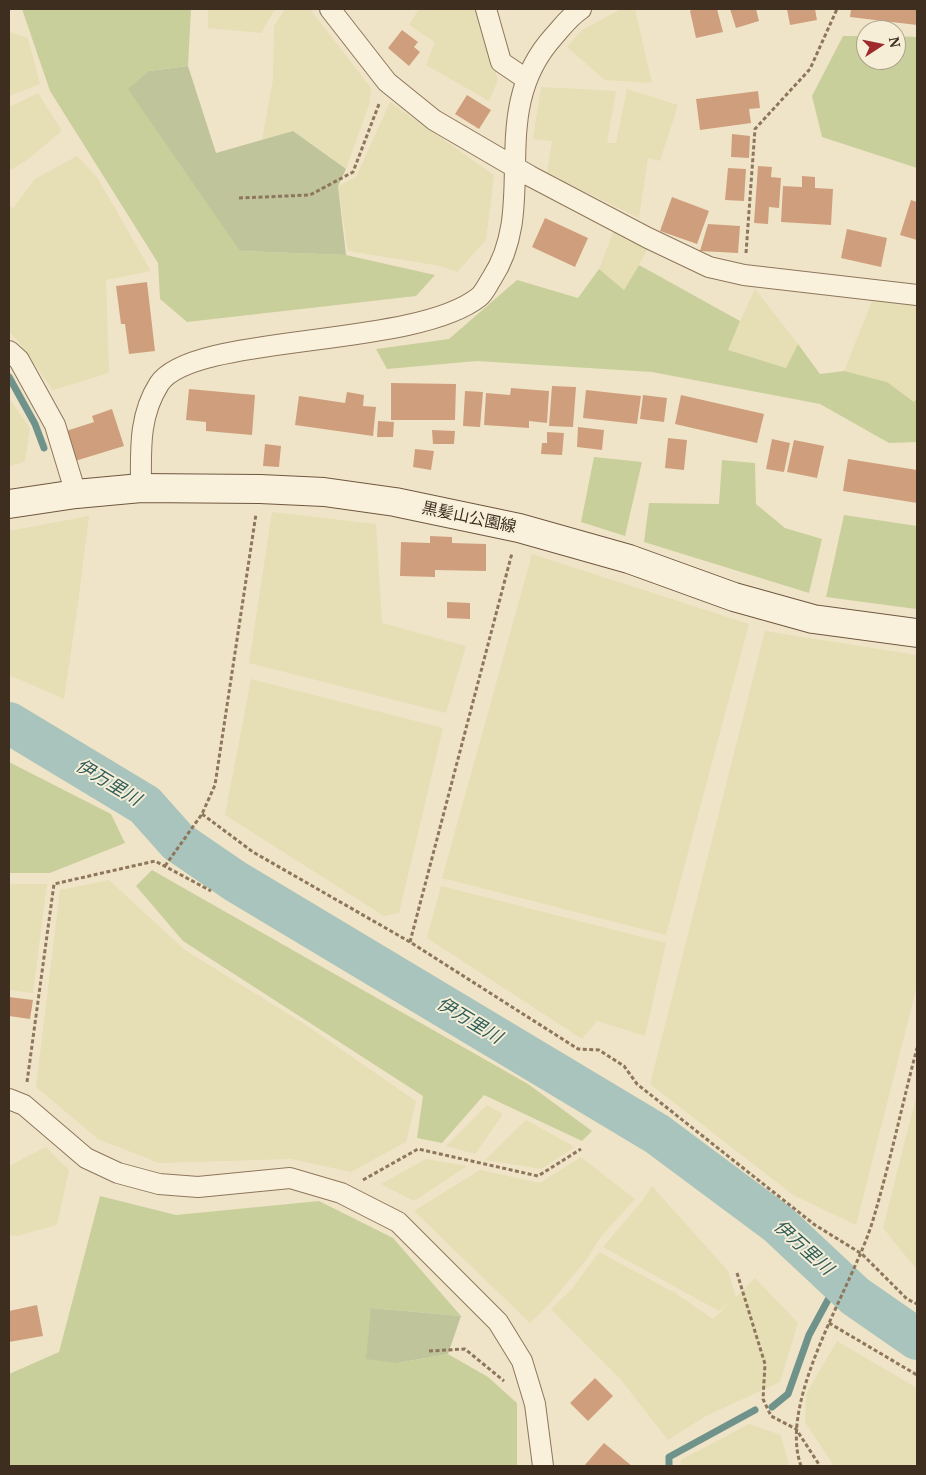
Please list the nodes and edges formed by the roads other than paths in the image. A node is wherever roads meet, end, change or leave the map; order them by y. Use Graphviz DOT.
graph roads {
  1 [pos="330,9"];
  2 [pos="486,9"];
  3 [pos="580,9"];
  4 [pos="526,79"];
  5 [pos="514,166"];
  6 [pos="917,295"];
  7 [pos="9,351"];
  8 [pos="140,488"];
  9 [pos="76,494"];
  10 [pos="9,504"];
  11 [pos="917,633"];
  12 [pos="16,1102"];
  13 [pos="543,1466"];
  1 -- 5 [label="street"];
  2 -- 4 [label="street"];
  3 -- 4 [label="street"];
  4 -- 5 [label="street"];
  5 -- 6 [label="street"];
  5 -- 8 [label="street"];
  7 -- 9 [label="street"];
  8 -- 9 [label="main road, 黒髪山公園線"];
  8 -- 11 [label="main road, 黒髪山公園線"];
  9 -- 10 [label="main road, 黒髪山公園線"];
  12 -- 13 [label="street"];
}
